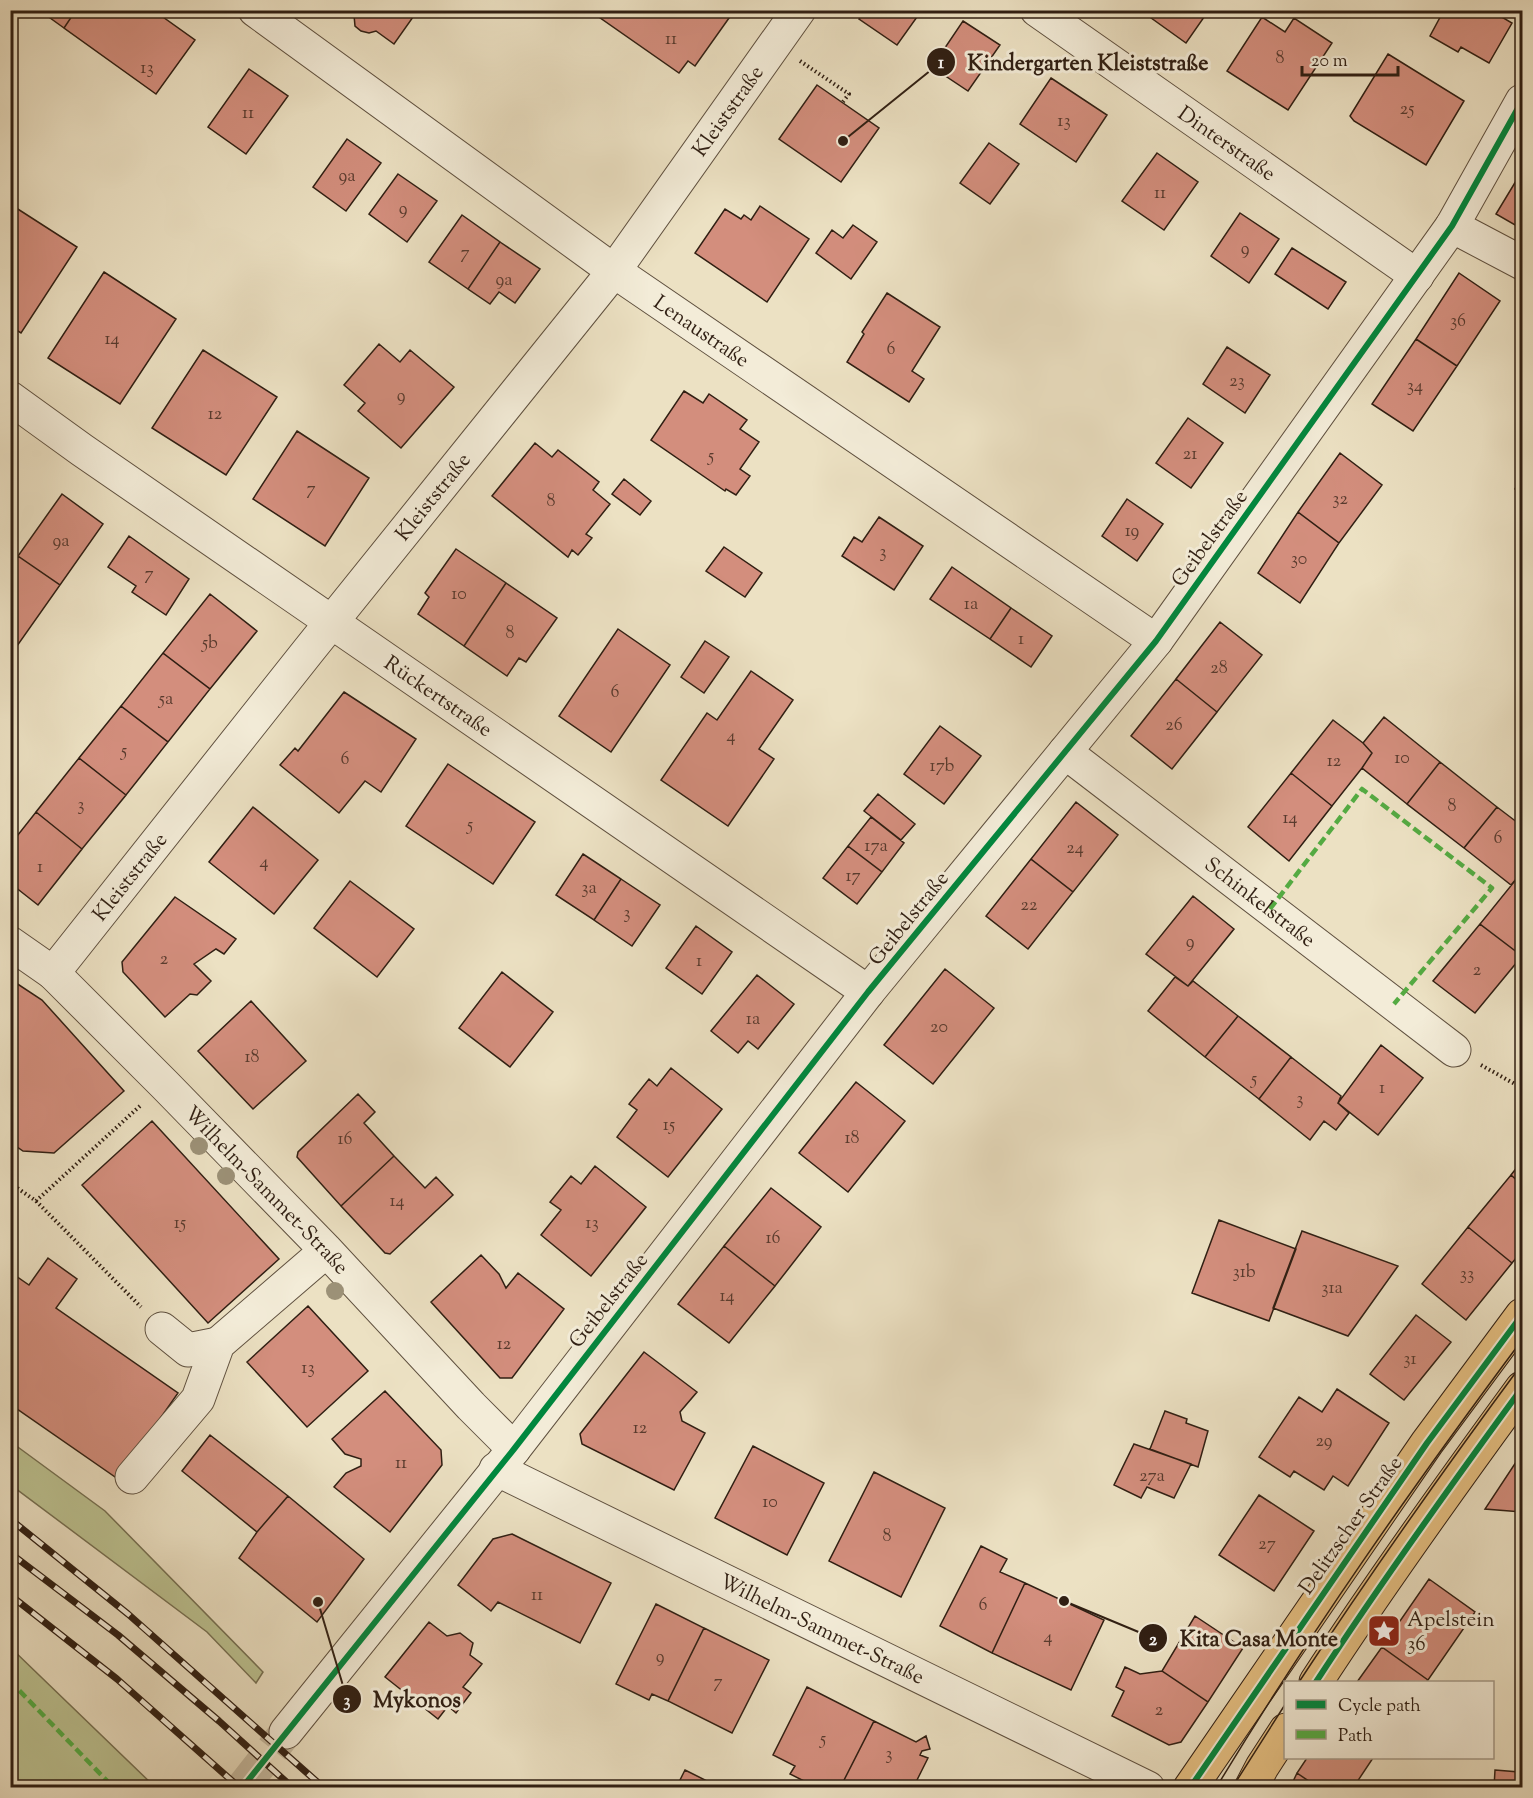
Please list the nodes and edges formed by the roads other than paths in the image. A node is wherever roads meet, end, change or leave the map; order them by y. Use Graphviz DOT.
graph roads {
  1 [pos="255,10"];
  2 [pos="799,10"];
  3 [pos="1037,10"];
  4 [pos="1522,101"];
  5 [pos="1452,226"];
  6 [pos="1522,263"];
  7 [pos="614,271"];
  8 [pos="1417,276"];
  9 [pos="10,398"];
  10 [pos="331,623"];
  11 [pos="1156,641"];
  12 [pos="1065,752"];
  13 [pos="10,943"];
  14 [pos="53,973"];
  15 [pos="868,992"];
  16 [pos="1454,1050"];
  17 [pos="326,1251"];
  18 [pos="1522,1315"];
  19 [pos="162,1329"];
  20 [pos="218,1344"];
  21 [pos="1522,1388"];
  22 [pos="505,1459"];
  23 [pos="132,1477"];
  24 [pos="1317,1681"];
  25 [pos="286,1732"];
  26 [pos="1284,1733"];
  27 [pos="1148,1788"];
  28 [pos="1190,1788"];
  29 [pos="1251,1788"];
  1 -- 7 [label="street, Lenaustraße"];
  2 -- 7 [label="street, Kleiststraße"];
  3 -- 8 [label="street, Dinterstraße"];
  4 -- 5 [label="street, Geibelstraße"];
  5 -- 6 [label="street"];
  5 -- 8 [label="street, Geibelstraße"];
  7 -- 10 [label="street, Kleiststraße"];
  7 -- 11 [label="street, Lenaustraße"];
  8 -- 11 [label="street, Geibelstraße"];
  9 -- 10 [label="street, Rückertstraße"];
  10 -- 14 [label="street, Kleiststraße"];
  10 -- 15 [label="street, Rückertstraße"];
  11 -- 12 [label="street, Geibelstraße"];
  12 -- 15 [label="street, Geibelstraße"];
  12 -- 16 [label="street, Schinkelstraße"];
  13 -- 14 [label="street, Wilhelm-Sammet-Straße"];
  14 -- 17 [label="street, Wilhelm-Sammet-Straße"];
  15 -- 22 [label="street, Geibelstraße"];
  17 -- 20 [label="street"];
  17 -- 22 [label="street, Wilhelm-Sammet-Straße"];
  18 -- 28 [label="main road, Delitzscher Straße"];
  19 -- 20 [label="street"];
  20 -- 23 [label="street"];
  21 -- 24 [label="main road"];
  22 -- 25 [label="street, Geibelstraße"];
  22 -- 27 [label="street, Wilhelm-Sammet-Straße"];
  26 -- 29 [label="main road"];
}
